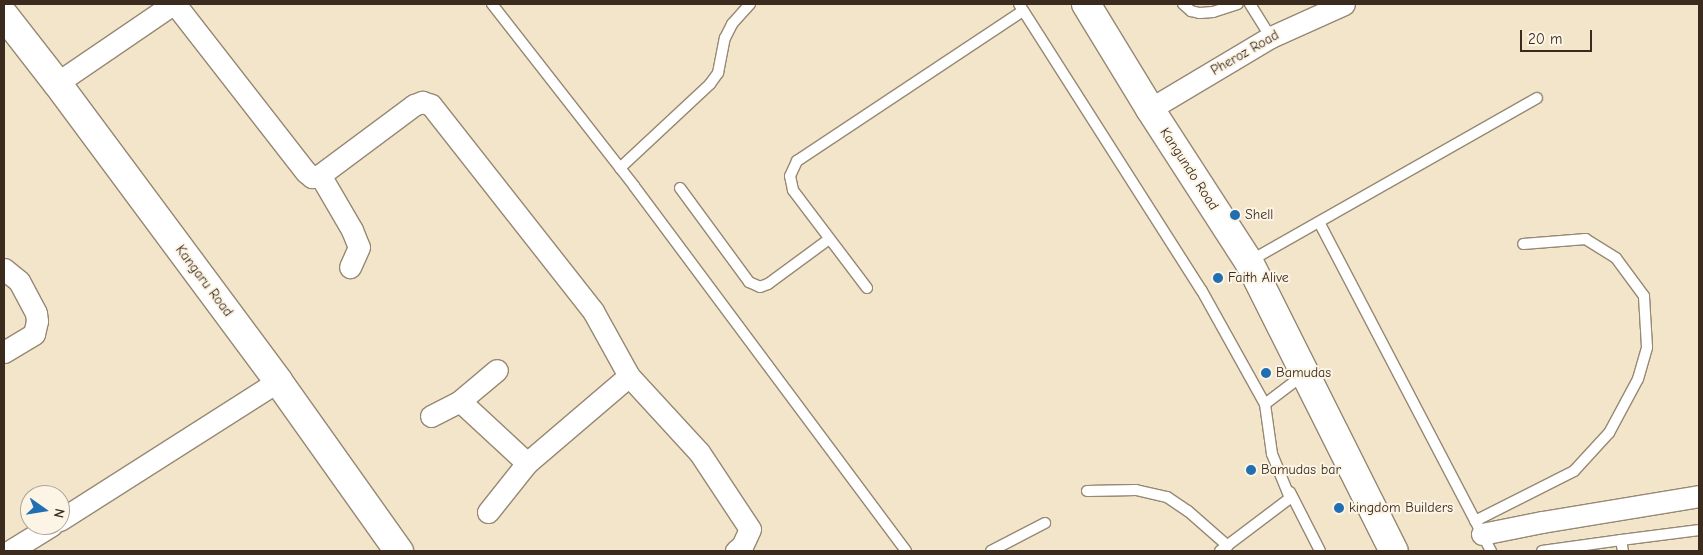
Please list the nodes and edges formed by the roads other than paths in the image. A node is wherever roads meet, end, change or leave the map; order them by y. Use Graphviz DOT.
graph roads {
  1 [pos="174,4"];
  2 [pos="492,4"];
  3 [pos="750,4"];
  4 [pos="1086,4"];
  5 [pos="1183,4"];
  6 [pos="1238,4"];
  7 [pos="1250,4"];
  8 [pos="1344,4"];
  9 [pos="1021,7"];
  10 [pos="4,15"];
  11 [pos="1271,37"];
  12 [pos="57,83"];
  13 [pos="1537,98"];
  14 [pos="1150,109"];
  15 [pos="620,168"];
  16 [pos="320,176"];
  17 [pos="680,188"];
  18 [pos="1318,222"];
  19 [pos="829,239"];
  20 [pos="1523,244"];
  21 [pos="1249,262"];
  22 [pos="350,267"];
  23 [pos="4,269"];
  24 [pos="867,288"];
  25 [pos="4,352"];
  26 [pos="498,370"];
  27 [pos="1304,374"];
  28 [pos="629,376"];
  29 [pos="278,381"];
  30 [pos="460,401"];
  31 [pos="1265,404"];
  32 [pos="431,416"];
  33 [pos="1272,454"];
  34 [pos="527,463"];
  35 [pos="1087,491"];
  36 [pos="1699,496"];
  37 [pos="488,512"];
  38 [pos="70,514"];
  39 [pos="1045,523"];
  40 [pos="1699,530"];
  41 [pos="36,535"];
  42 [pos="1483,535"];
  43 [pos="1621,540"];
  44 [pos="1224,549"];
  45 [pos="10,551"];
  46 [pos="399,551"];
  47 [pos="736,551"];
  48 [pos="906,551"];
  49 [pos="991,551"];
  50 [pos="1320,551"];
  51 [pos="1394,551"];
  52 [pos="1542,551"];
  53 [pos="1622,551"];
  1 -- 12 [label="street"];
  1 -- 16 [label="street"];
  2 -- 15 [label="lane"];
  3 -- 15 [label="lane"];
  4 -- 14 [label="main road, Kangundo Road"];
  5 -- 6 [label="lane"];
  7 -- 11 [label="lane"];
  8 -- 11 [label="street, Pheroz Road"];
  9 -- 19 [label="lane"];
  9 -- 31 [label="lane"];
  10 -- 12 [label="main road, Kangaru Road"];
  11 -- 14 [label="street, Pheroz Road"];
  12 -- 29 [label="main road, Kangaru Road"];
  13 -- 18 [label="lane"];
  14 -- 21 [label="main road, Kangundo Road"];
  15 -- 48 [label="lane"];
  16 -- 22 [label="street"];
  16 -- 28 [label="street"];
  17 -- 19 [label="lane"];
  18 -- 21 [label="lane"];
  18 -- 42 [label="lane"];
  19 -- 24 [label="lane"];
  20 -- 42 [label="lane"];
  21 -- 27 [label="main road, Kangundo Road"];
  23 -- 25 [label="street"];
  26 -- 30 [label="street"];
  27 -- 31 [label="lane"];
  27 -- 51 [label="main road, Kangundo Road"];
  28 -- 34 [label="street"];
  28 -- 47 [label="street"];
  29 -- 38 [label="street"];
  29 -- 46 [label="main road, Kangaru Road"];
  30 -- 32 [label="street"];
  30 -- 34 [label="street"];
  31 -- 33 [label="lane"];
  33 -- 44 [label="lane"];
  33 -- 50 [label="lane"];
  34 -- 37 [label="street"];
  35 -- 44 [label="lane"];
  36 -- 42 [label="street"];
  39 -- 49 [label="lane"];
  40 -- 43 [label="lane"];
  41 -- 45 [label="street"];
  43 -- 52 [label="lane"];
  43 -- 53 [label="lane"];
}
